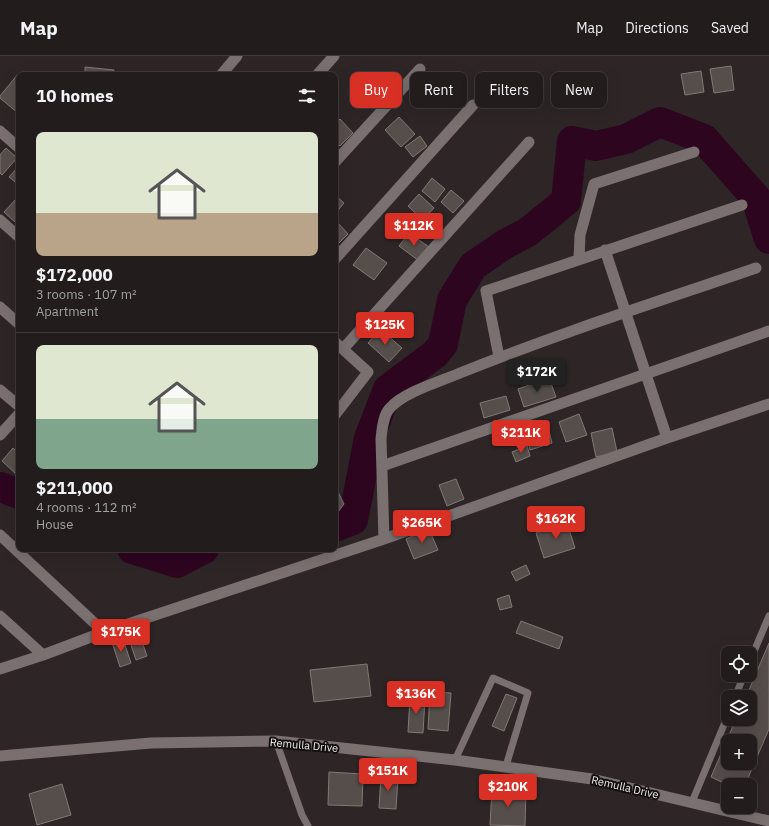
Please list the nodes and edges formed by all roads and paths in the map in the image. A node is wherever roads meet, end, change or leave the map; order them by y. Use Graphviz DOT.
graph roads {
  1 [pos="237,56"];
  2 [pos="334,56"];
  3 [pos="420,69"];
  4 [pos="224,72"];
  5 [pos="320,72"];
  6 [pos="473,105"];
  7 [pos="0,131"];
  8 [pos="529,142"];
  9 [pos="16,145"];
  10 [pos="694,152"];
  11 [pos="338,159"];
  12 [pos="742,205"];
  13 [pos="0,220"];
  14 [pos="16,234"];
  15 [pos="605,250"];
  16 [pos="338,255"];
  17 [pos="579,260"];
  18 [pos="756,268"];
  19 [pos="0,307"];
  20 [pos="626,312"];
  21 [pos="16,321"];
  22 [pos="769,331"];
  23 [pos="339,346"];
  24 [pos="499,357"];
  25 [pos="646,373"];
  26 [pos="0,390"];
  27 [pos="16,403"];
  28 [pos="769,404"];
  29 [pos="338,411"];
  30 [pos="16,417"];
  31 [pos="0,435"];
  32 [pos="667,438"];
  33 [pos="382,466"];
  34 [pos="0,535"];
  35 [pos="384,539"];
  36 [pos="16,550"];
  37 [pos="18,552"];
  38 [pos="0,616"];
  39 [pos="769,616"];
  40 [pos="104,632"];
  41 [pos="757,646"];
  42 [pos="43,655"];
  43 [pos="0,669"];
  44 [pos="723,726"];
  45 [pos="276,741"];
  46 [pos="0,756"];
  47 [pos="455,760"];
  48 [pos="506,766"];
  49 [pos="692,802"];
  50 [pos="769,821"];
  51 [pos="308,826"];
  1 -- 4 [label="street"];
  2 -- 5 [label="street"];
  3 -- 11 [label="street"];
  6 -- 16 [label="street"];
  7 -- 9 [label="street"];
  8 -- 23 [label="street"];
  10 -- 17 [label="street"];
  12 -- 15 [label="street"];
  13 -- 14 [label="street"];
  15 -- 17 [label="street"];
  15 -- 20 [label="street"];
  17 -- 24 [label="street"];
  18 -- 20 [label="street"];
  19 -- 21 [label="street"];
  20 -- 24 [label="street"];
  20 -- 25 [label="street"];
  22 -- 25 [label="street"];
  23 -- 29 [label="street"];
  24 -- 33 [label="street"];
  25 -- 32 [label="street"];
  25 -- 33 [label="street"];
  26 -- 27 [label="street"];
  28 -- 32 [label="street"];
  30 -- 31 [label="street"];
  32 -- 35 [label="street"];
  33 -- 35 [label="street"];
  34 -- 36 [label="street"];
  35 -- 40 [label="street"];
  37 -- 40 [label="street"];
  38 -- 42 [label="street"];
  39 -- 41 [label="lane"];
  40 -- 42 [label="street"];
  42 -- 43 [label="street"];
  44 -- 49 [label="lane"];
  45 -- 46 [label="street, Remulla Drive"];
  45 -- 47 [label="street, Remulla Drive"];
  45 -- 51 [label="lane"];
  47 -- 48 [label="street, Remulla Drive"];
  47 -- 48 [label="lane"];
  48 -- 49 [label="street, Remulla Drive"];
  49 -- 50 [label="street, Remulla Drive"];
}
